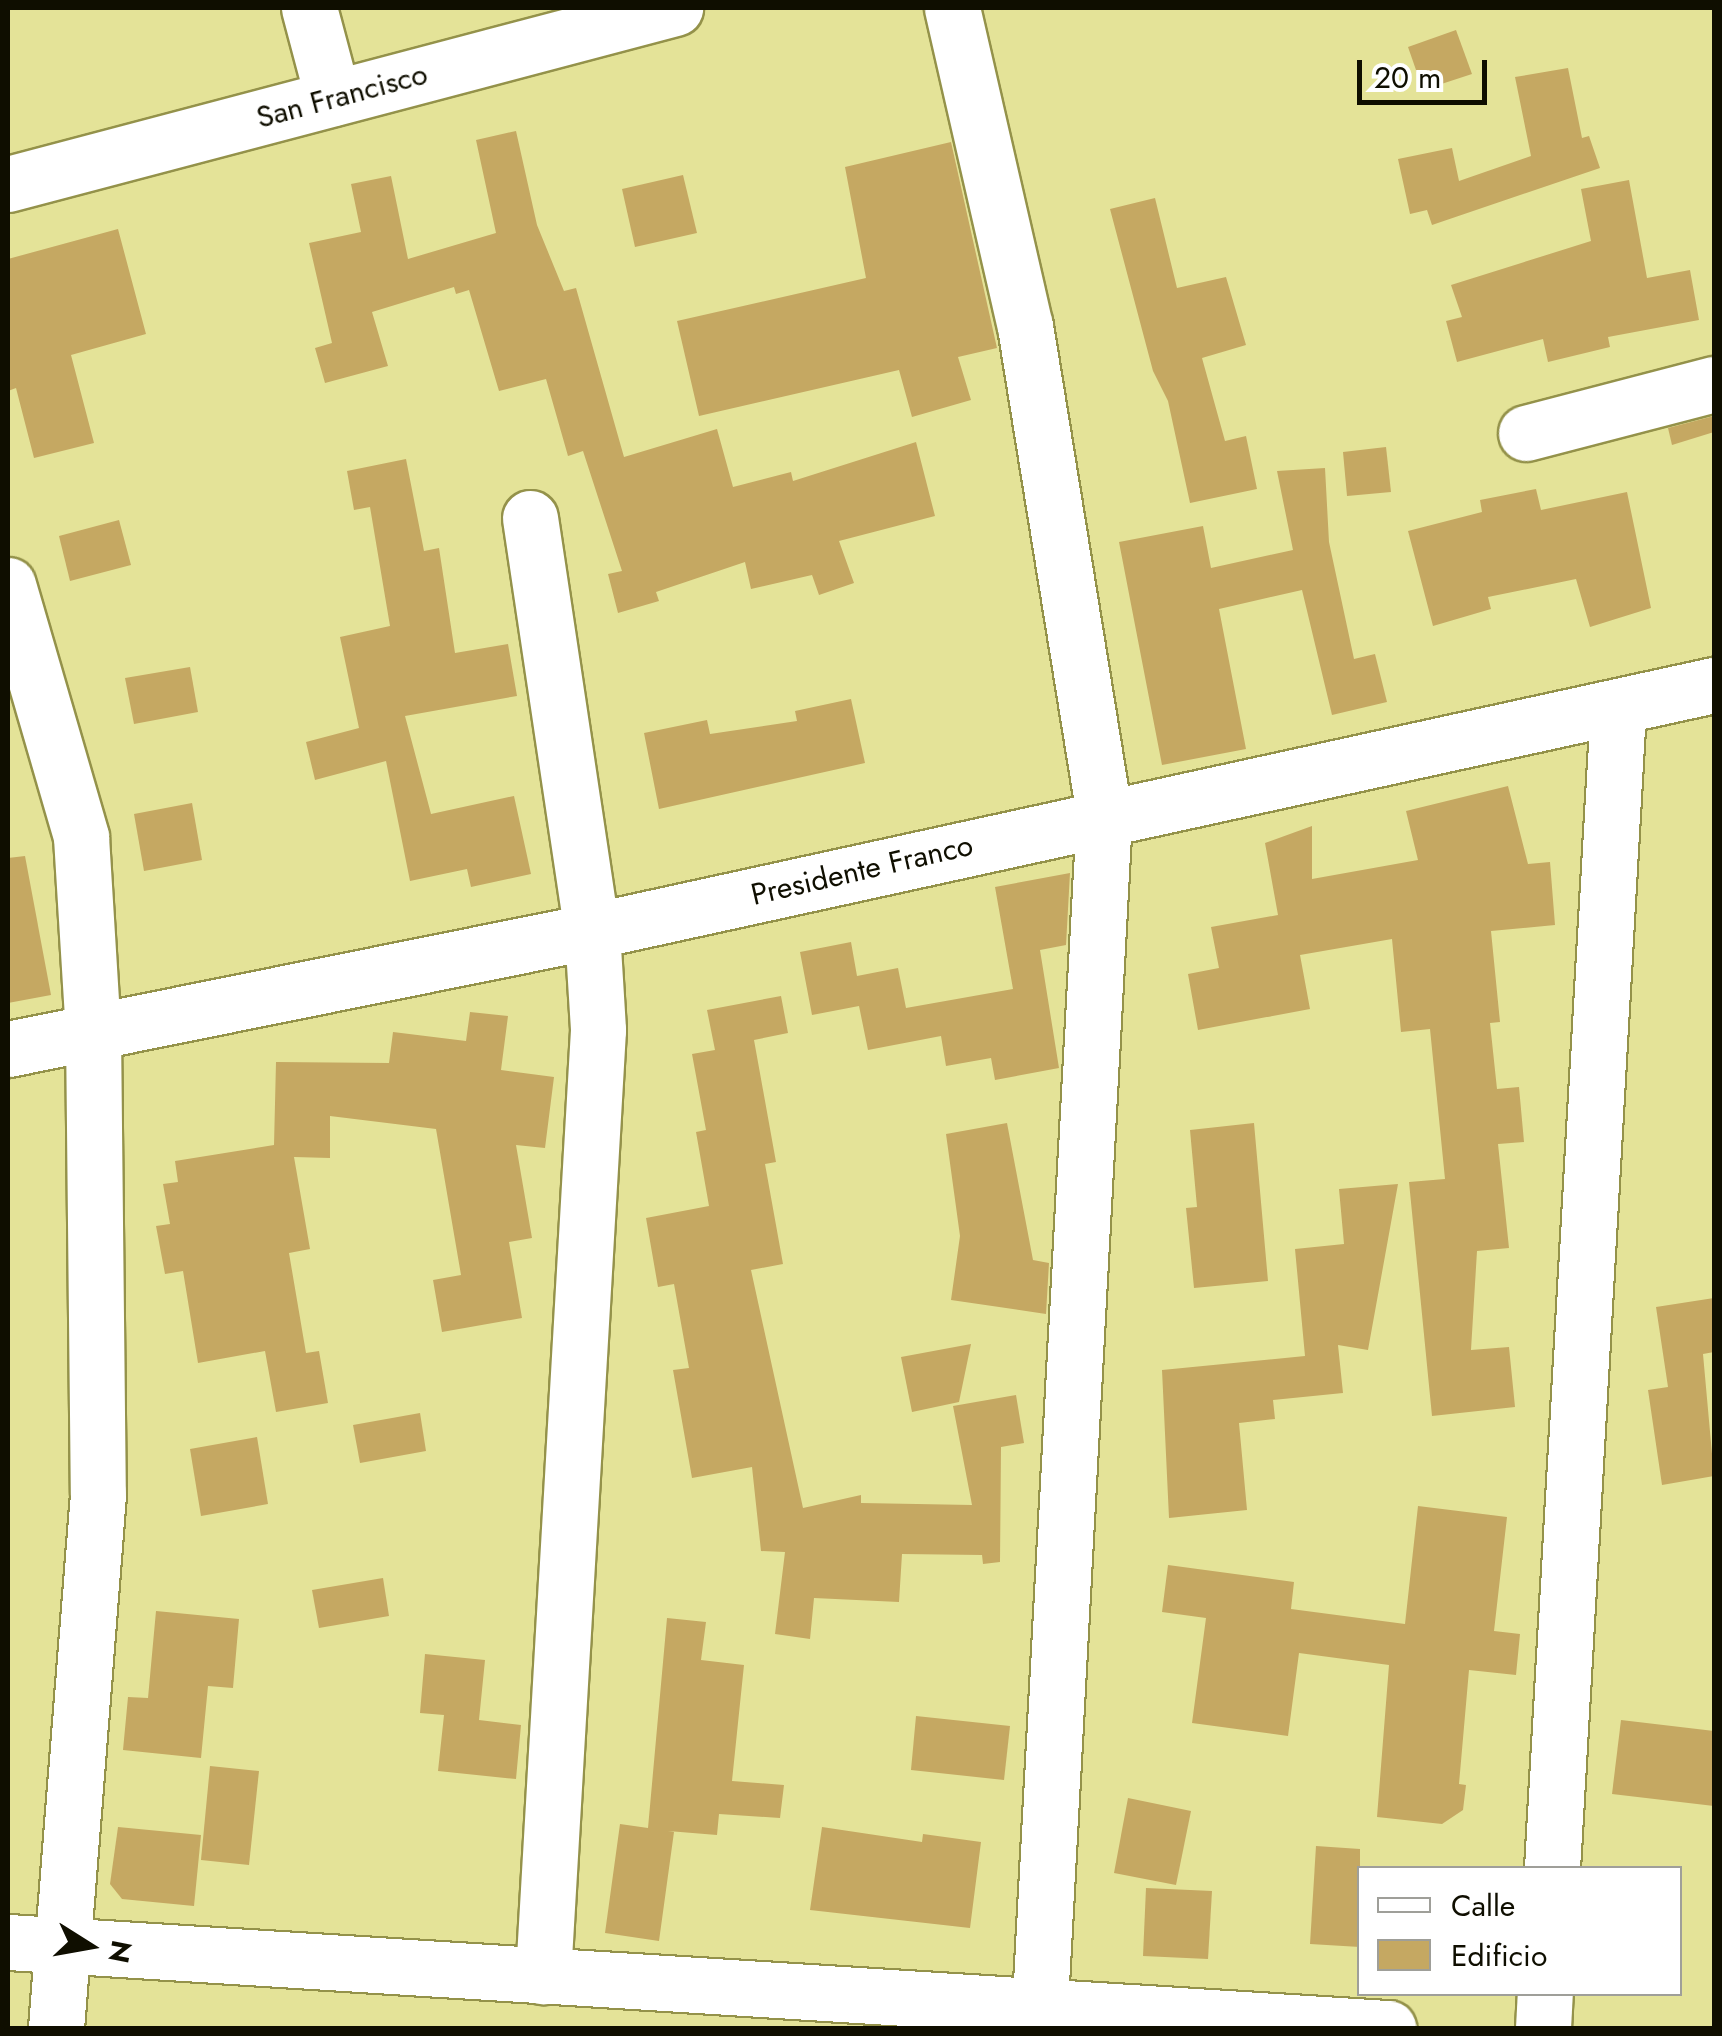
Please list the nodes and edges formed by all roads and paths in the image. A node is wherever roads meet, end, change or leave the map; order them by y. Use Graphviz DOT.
graph roads {
  1 [pos="309,8"];
  2 [pos="676,8"];
  3 [pos="952,8"];
  4 [pos="333,98"];
  5 [pos="8,184"];
  6 [pos="1714,384"];
  7 [pos="1526,433"];
  8 [pos="530,518"];
  9 [pos="8,585"];
  10 [pos="1714,685"];
  11 [pos="1618,710"];
  12 [pos="1104,816"];
  13 [pos="592,931"];
  14 [pos="93,1031"];
  15 [pos="8,1049"];
  16 [pos="1552,1866"];
  17 [pos="8,1942"];
  18 [pos="61,1946"];
  19 [pos="543,1976"];
  20 [pos="1545,1996"];
  21 [pos="1040,2003"];
  22 [pos="56,2028"];
  23 [pos="1388,2028"];
  24 [pos="1543,2028"];
  1 -- 4 [label="street"];
  2 -- 4 [label="street, San Francisco"];
  3 -- 12 [label="street"];
  4 -- 5 [label="street, San Francisco"];
  6 -- 7 [label="street"];
  8 -- 13 [label="street"];
  9 -- 14 [label="street"];
  10 -- 11 [label="street, Presidente Franco"];
  11 -- 12 [label="street, Presidente Franco"];
  11 -- 16 [label="street"];
  12 -- 13 [label="street, Presidente Franco"];
  12 -- 21 [label="street"];
  13 -- 14 [label="street, Presidente Franco"];
  13 -- 19 [label="street"];
  14 -- 15 [label="street, Presidente Franco"];
  14 -- 18 [label="street"];
  17 -- 18 [label="street"];
  18 -- 19 [label="street"];
  18 -- 22 [label="street"];
  19 -- 21 [label="street"];
  20 -- 24 [label="street"];
  21 -- 23 [label="street"];
}
